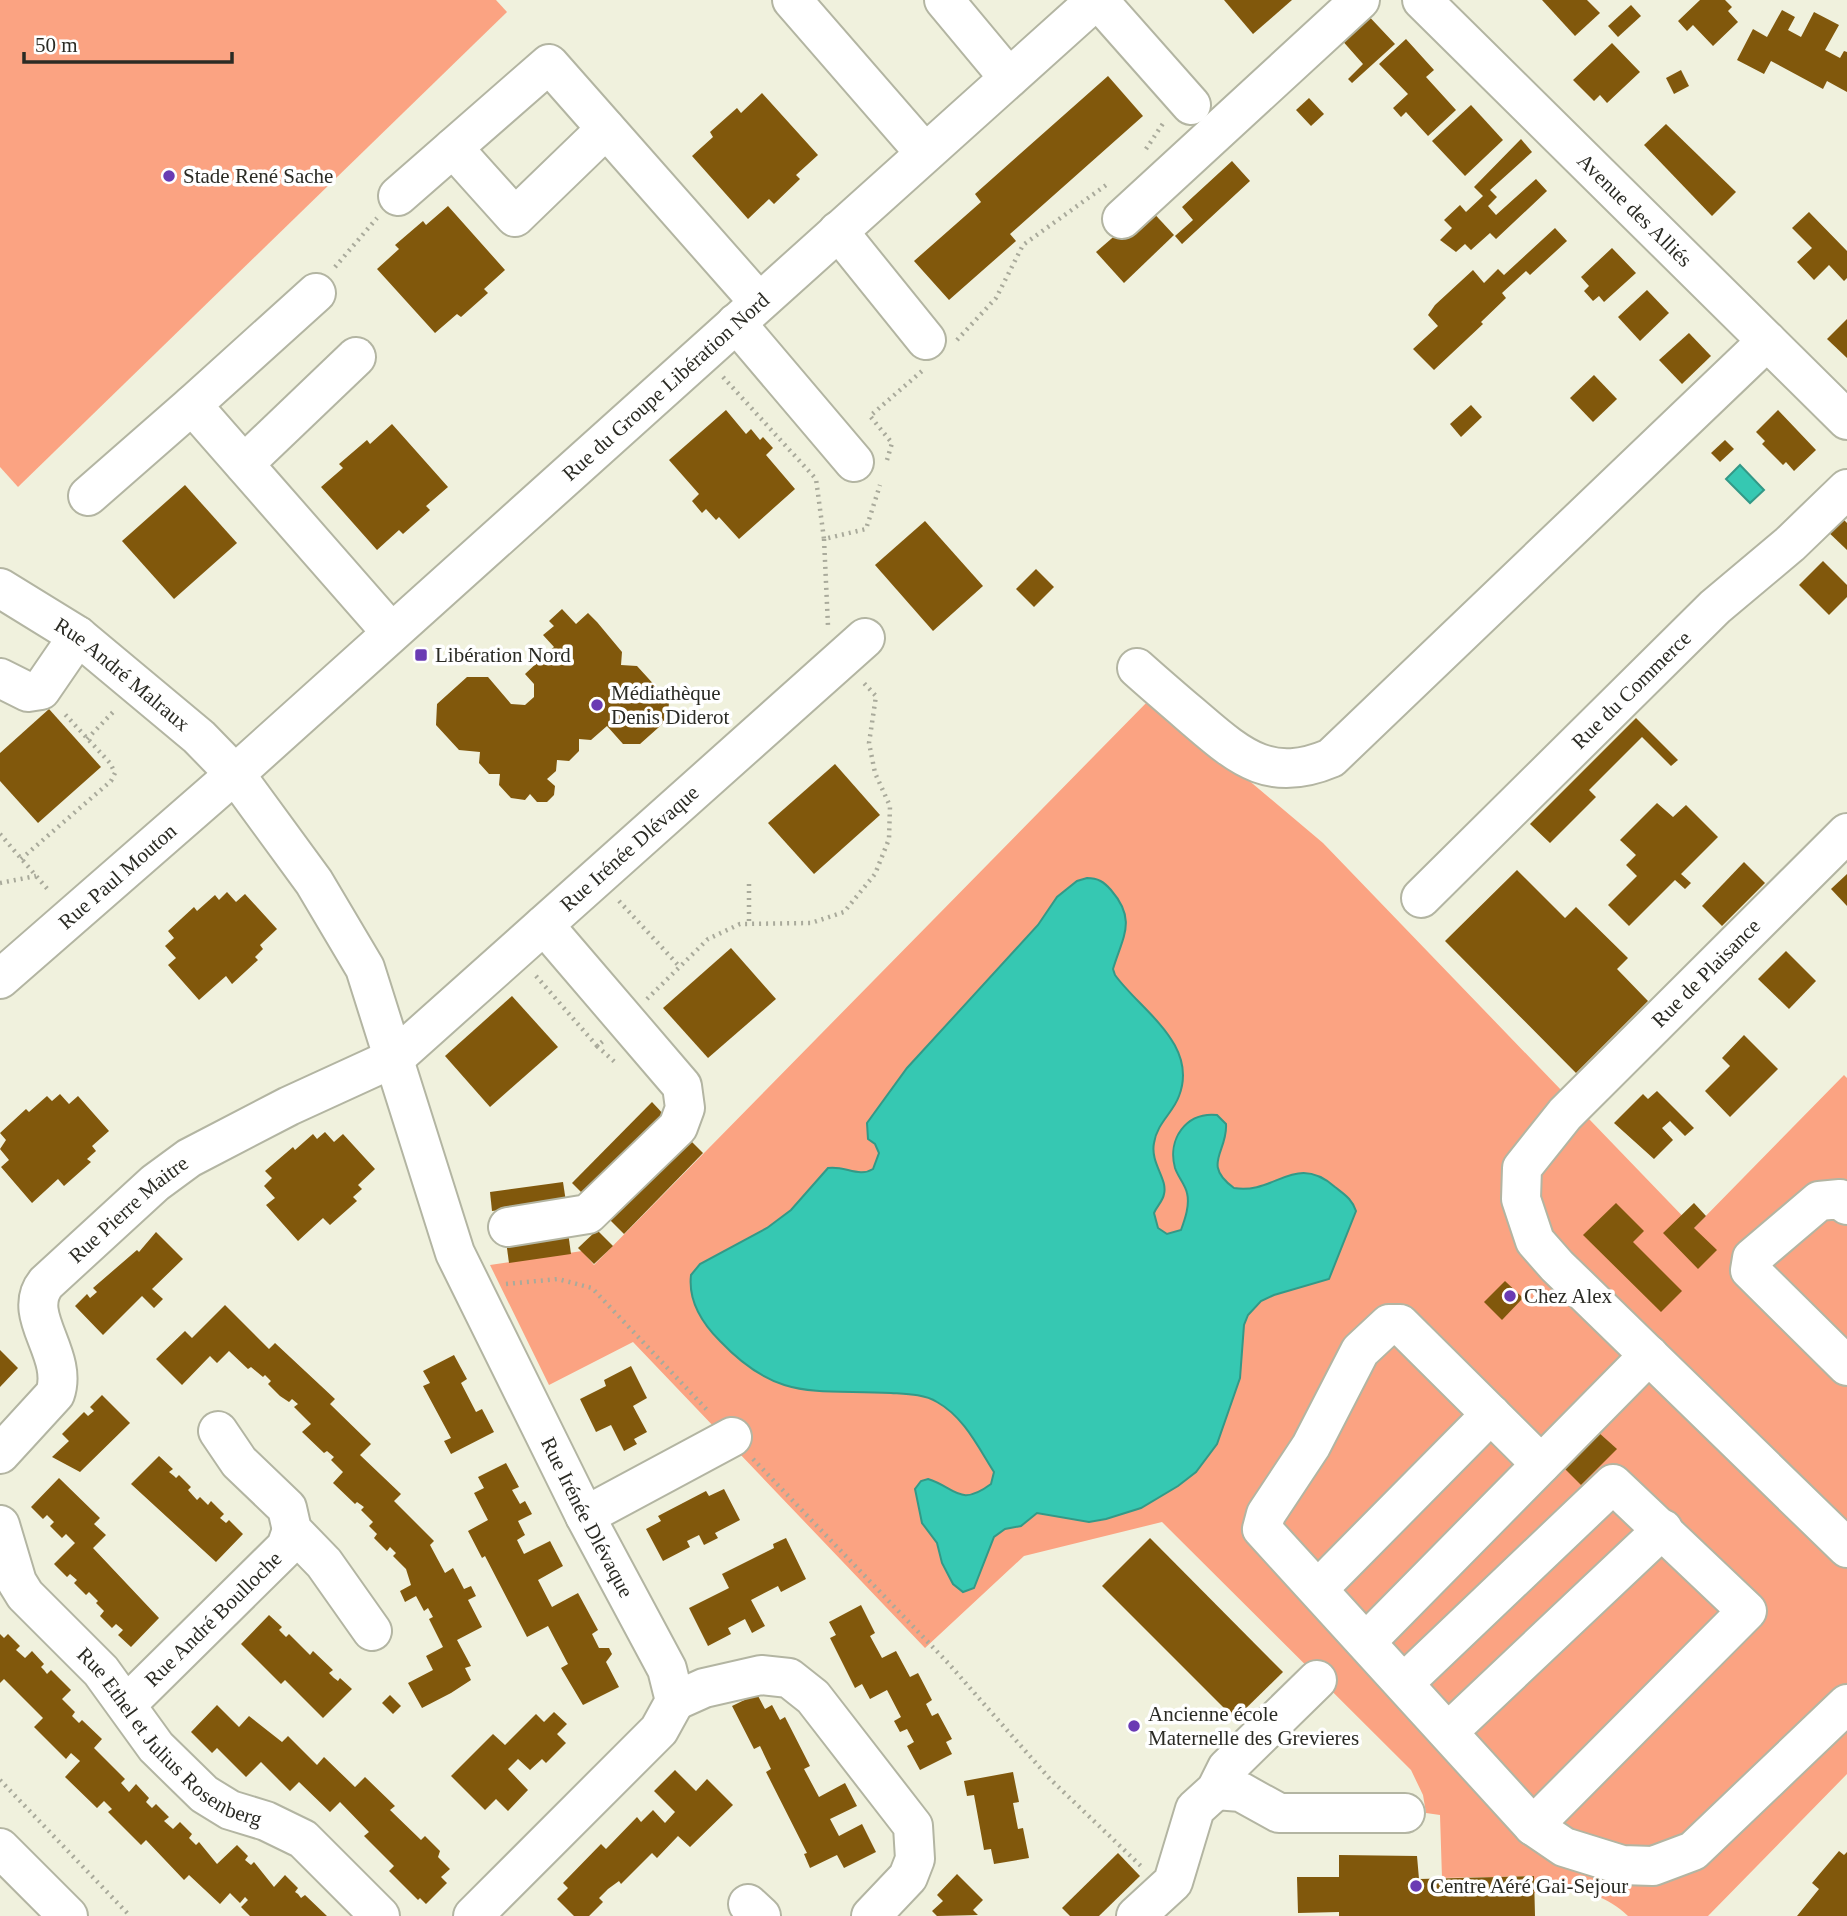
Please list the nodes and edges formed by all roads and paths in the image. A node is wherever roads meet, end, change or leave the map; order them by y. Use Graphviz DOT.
graph roads {
  1 [pos="792,0"];
  2 [pos="944,0"];
  3 [pos="1097,0"];
  4 [pos="1360,0"];
  5 [pos="1422,0"];
  6 [pos="1009,78"];
  7 [pos="1191,105"];
  8 [pos="606,129"];
  9 [pos="453,148"];
  10 [pos="925,153"];
  11 [pos="398,196"];
  12 [pos="1122,219"];
  13 [pos="838,231"];
  14 [pos="316,293"];
  15 [pos="747,313"];
  16 [pos="926,340"];
  17 [pos="1768,341"];
  18 [pos="356,357"];
  19 [pos="192,405"];
  20 [pos="1847,420"];
  21 [pos="854,462"];
  22 [pos="244,464"];
  23 [pos="1847,489"];
  24 [pos="88,496"];
  25 [pos="824,539"];
  26 [pos="0,588"];
  27 [pos="391,632"];
  28 [pos="78,636"];
  29 [pos="853,649"];
  30 [pos="1137,668"];
  31 [pos="0,678"];
  32 [pos="138,685"];
  33 [pos="41,690"];
  34 [pos="88,739"];
  35 [pos="235,774"];
  36 [pos="1847,833"];
  37 [pos="0,834"];
  38 [pos="21,859"];
  39 [pos="37,876"];
  40 [pos="597,877"];
  41 [pos="0,883"];
  42 [pos="749,884"];
  43 [pos="1421,898"];
  44 [pos="71,916"];
  45 [pos="749,923"];
  46 [pos="544,925"];
  47 [pos="514,951"];
  48 [pos="680,967"];
  49 [pos="0,979"];
  50 [pos="628,1019"];
  51 [pos="396,1057"];
  52 [pos="1847,1205"];
  53 [pos="508,1227"];
  54 [pos="471,1289"];
  55 [pos="1649,1355"];
  56 [pos="1847,1366"];
  57 [pos="1491,1415"];
  58 [pos="218,1431"];
  59 [pos="732,1437"];
  60 [pos="0,1454"];
  61 [pos="1541,1464"];
  62 [pos="585,1516"];
  63 [pos="0,1525"];
  64 [pos="1663,1529"];
  65 [pos="292,1530"];
  66 [pos="1847,1548"];
  67 [pos="1318,1589"];
  68 [pos="372,1631"];
  69 [pos="1367,1641"];
  70 [pos="1317,1680"];
  71 [pos="1404,1683"];
  72 [pos="675,1701"];
  73 [pos="127,1704"];
  74 [pos="1847,1704"];
  75 [pos="1448,1732"];
  76 [pos="0,1780"];
  77 [pos="1216,1790"];
  78 [pos="1405,1814"];
  79 [pos="1533,1826"];
  80 [pos="0,1848"];
  81 [pos="1165,1889"];
  82 [pos="68,1916"];
  83 [pos="130,1916"];
  84 [pos="380,1916"];
  85 [pos="473,1916"];
  86 [pos="871,1916"];
  87 [pos="1136,1916"];
  1 -- 10 [label="street"];
  2 -- 6 [label="street"];
  3 -- 6 [label="street, Rue du Groupe Libération Nord"];
  3 -- 7 [label="street"];
  4 -- 12 [label="street"];
  5 -- 17 [label="street, Avenue des Alliés"];
  6 -- 10 [label="street, Rue du Groupe Libération Nord"];
  8 -- 9 [label="street"];
  8 -- 9 [label="street"];
  8 -- 15 [label="street"];
  9 -- 11 [label="street"];
  10 -- 13 [label="street, Rue du Groupe Libération Nord"];
  11 -- 14 [label="path"];
  13 -- 15 [label="street, Rue du Groupe Libération Nord"];
  13 -- 16 [label="street"];
  14 -- 19 [label="street"];
  15 -- 21 [label="street"];
  15 -- 27 [label="street, Rue du Groupe Libération Nord"];
  17 -- 20 [label="street, Avenue des Alliés"];
  17 -- 30 [label="street"];
  18 -- 22 [label="street"];
  19 -- 22 [label="street"];
  19 -- 24 [label="street"];
  22 -- 27 [label="street"];
  23 -- 43 [label="street, Rue du Commerce"];
  25 -- 29 [label="path"];
  26 -- 28 [label="street, Rue André Malraux"];
  27 -- 35 [label="street, Rue du Groupe Libération Nord"];
  28 -- 32 [label="street, Rue André Malraux"];
  28 -- 33 [label="street"];
  29 -- 40 [label="street, Rue Irénée Dlévaque"];
  29 -- 45 [label="path"];
  31 -- 33 [label="street"];
  32 -- 34 [label="path"];
  32 -- 35 [label="street, Rue André Malraux"];
  33 -- 34 [label="path"];
  34 -- 38 [label="path"];
  35 -- 44 [label="street, Rue Paul Mouton"];
  35 -- 51 [label="street, Rue Irénée Dlévaque"];
  36 -- 55 [label="street, Rue de Plaisance"];
  37 -- 38 [label="path"];
  38 -- 39 [label="path"];
  39 -- 41 [label="path"];
  39 -- 44 [label="path"];
  40 -- 46 [label="street, Rue Irénée Dlévaque"];
  40 -- 48 [label="path"];
  42 -- 45 [label="path"];
  44 -- 49 [label="street, Rue Paul Mouton"];
  45 -- 48 [label="path"];
  46 -- 47 [label="street, Rue Irénée Dlévaque"];
  46 -- 50 [label="street"];
  47 -- 50 [label="path"];
  47 -- 51 [label="street, Rue Irénée Dlévaque"];
  48 -- 50 [label="path"];
  50 -- 53 [label="street"];
  51 -- 54 [label="street, Rue Irénée Dlévaque"];
  51 -- 60 [label="street, Rue Pierre Maitre"];
  52 -- 56 [label="street"];
  54 -- 59 [label="path"];
  54 -- 62 [label="street, Rue Irénée Dlévaque"];
  55 -- 61 [label="street"];
  55 -- 66 [label="street, Rue de Plaisance"];
  57 -- 61 [label="street"];
  57 -- 67 [label="street"];
  57 -- 67 [label="street"];
  58 -- 65 [label="street, Rue André Boulloche"];
  59 -- 62 [label="street"];
  59 -- 81 [label="path"];
  61 -- 69 [label="street"];
  62 -- 72 [label="street, Rue Irénée Dlévaque"];
  63 -- 73 [label="street, Rue Ethel et Julius Rosenberg"];
  64 -- 71 [label="street"];
  64 -- 75 [label="street"];
  64 -- 79 [label="street"];
  65 -- 68 [label="street, Rue André Boulloche"];
  65 -- 73 [label="street, Rue André Boulloche"];
  67 -- 69 [label="street"];
  69 -- 71 [label="street"];
  70 -- 77 [label="street"];
  71 -- 75 [label="street"];
  72 -- 85 [label="street"];
  72 -- 86 [label="street"];
  73 -- 84 [label="street, Rue Ethel et Julius Rosenberg"];
  74 -- 79 [label="street"];
  75 -- 79 [label="street"];
  76 -- 83 [label="path"];
  77 -- 78 [label="street"];
  77 -- 81 [label="street"];
  80 -- 82 [label="street"];
  81 -- 87 [label="street"];
}
